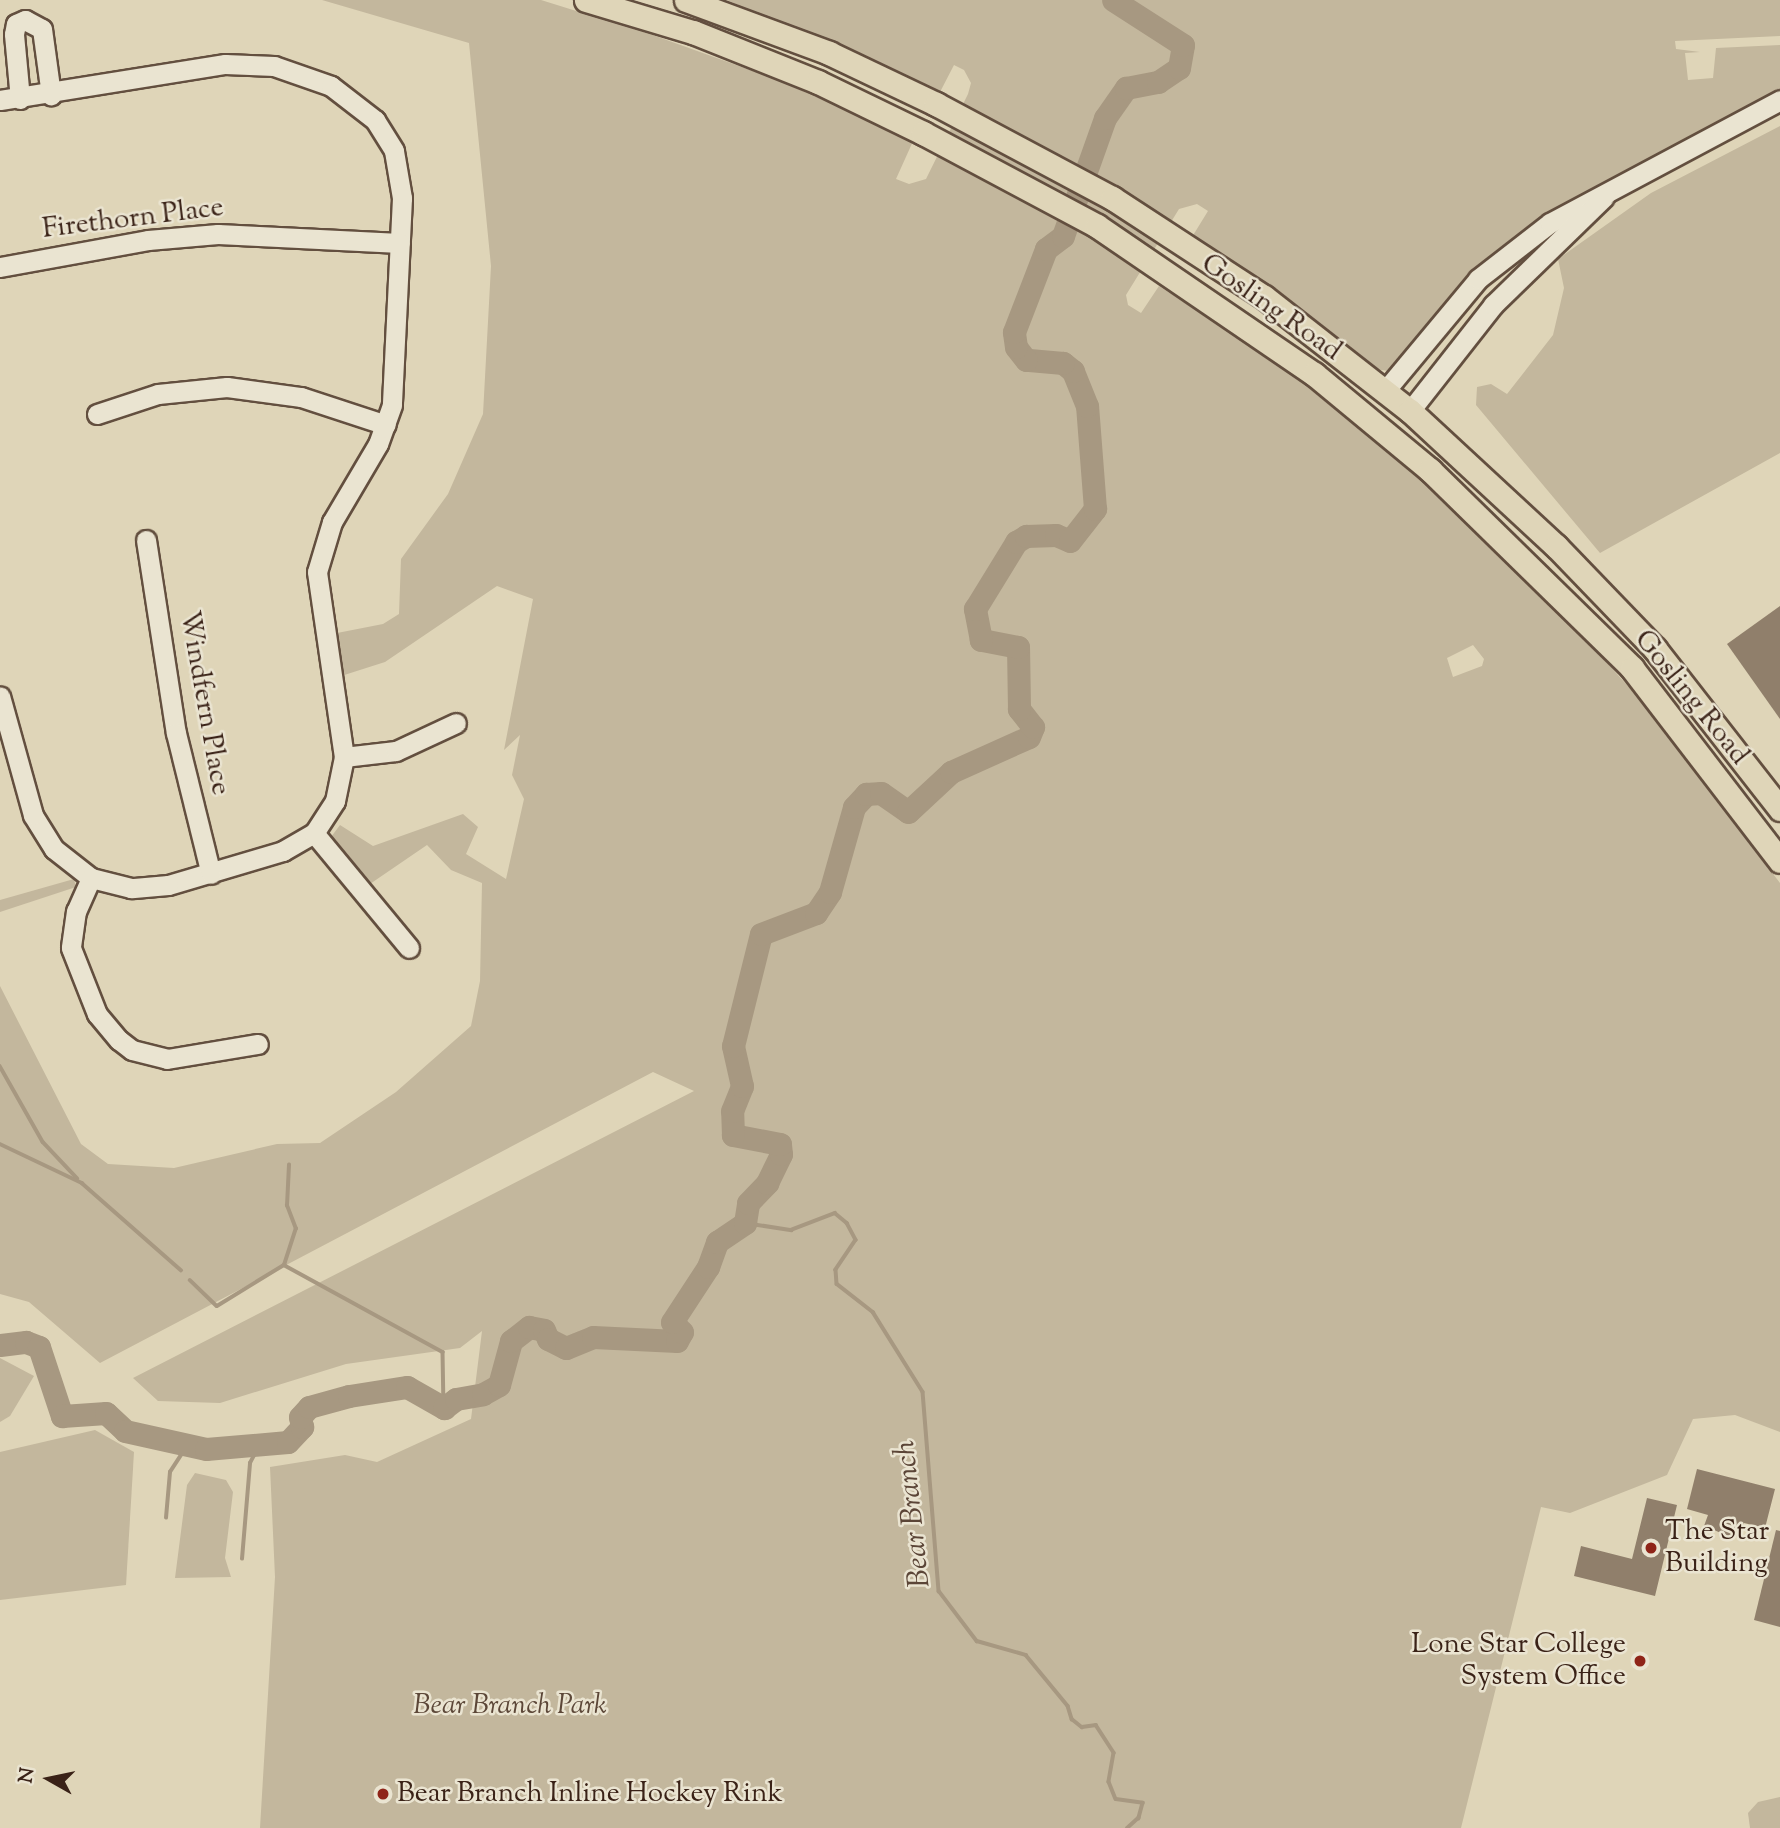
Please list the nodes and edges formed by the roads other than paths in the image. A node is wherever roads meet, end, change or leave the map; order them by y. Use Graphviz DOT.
graph roads {
  1 [pos="586,0"];
  2 [pos="697,2"];
  3 [pos="693,32"];
  4 [pos="51,95"];
  5 [pos="20,99"];
  6 [pos="0,100"];
  7 [pos="1780,100"];
  8 [pos="1605,197"];
  9 [pos="400,243"];
  10 [pos="0,267"];
  11 [pos="1384,392"];
  12 [pos="1410,411"];
  13 [pos="97,414"];
  14 [pos="386,425"];
  15 [pos="146,540"];
  16 [pos="0,696"];
  17 [pos="456,723"];
  18 [pos="344,757"];
  19 [pos="1780,809"];
  20 [pos="314,833"];
  21 [pos="1780,861"];
  22 [pos="211,874"];
  23 [pos="91,878"];
  24 [pos="409,948"];
  25 [pos="258,1044"];
  1 -- 3 [label="main road, Gosling Road"];
  2 -- 3 [label="street"];
  2 -- 11 [label="main road, Gosling Road"];
  3 -- 21 [label="main road, Gosling Road"];
  4 -- 5 [label="street"];
  4 -- 5 [label="street"];
  4 -- 9 [label="street"];
  5 -- 6 [label="street"];
  7 -- 8 [label="street"];
  8 -- 11 [label="street"];
  8 -- 12 [label="street"];
  9 -- 10 [label="street, Firethorn Place"];
  9 -- 14 [label="street"];
  11 -- 12 [label="main road, Gosling Road"];
  12 -- 19 [label="main road, Gosling Road"];
  13 -- 14 [label="street"];
  14 -- 18 [label="street"];
  15 -- 22 [label="street, Windfern Place"];
  16 -- 23 [label="street"];
  17 -- 18 [label="street"];
  18 -- 20 [label="street"];
  20 -- 22 [label="street"];
  20 -- 24 [label="street"];
  22 -- 23 [label="street"];
  23 -- 25 [label="street"];
}
